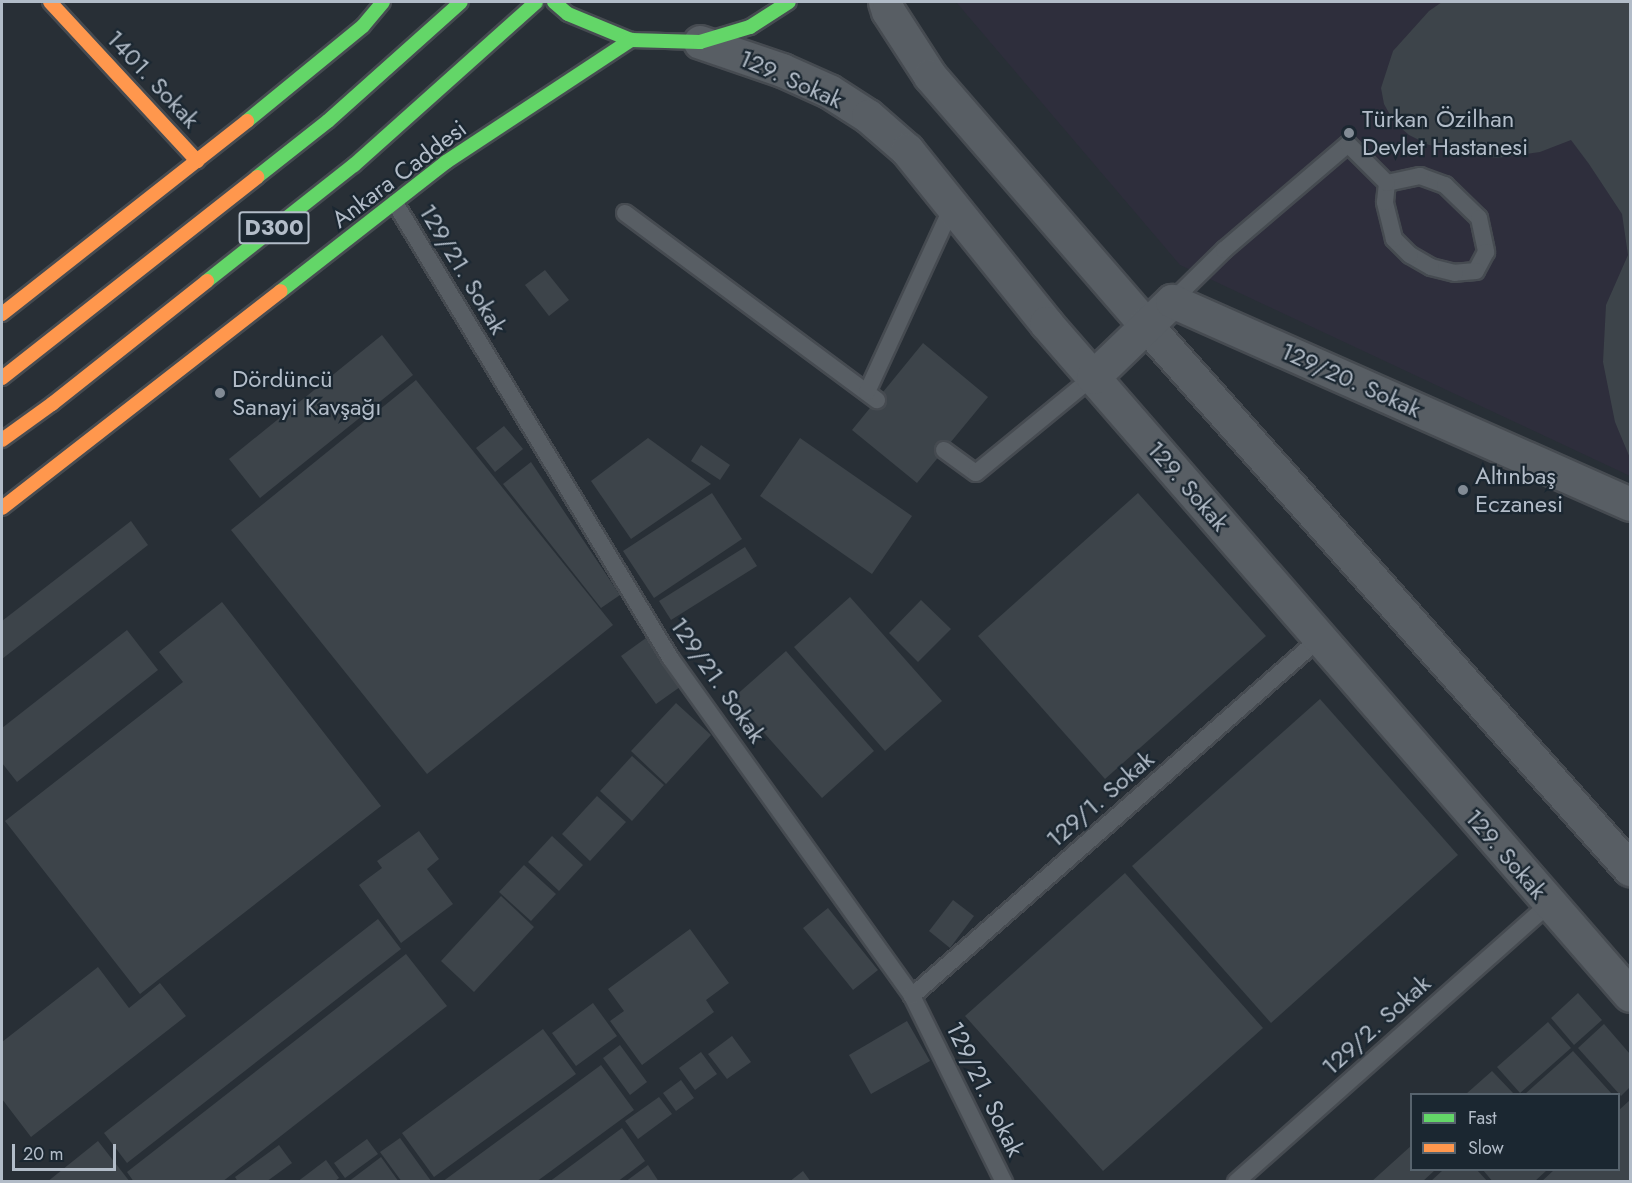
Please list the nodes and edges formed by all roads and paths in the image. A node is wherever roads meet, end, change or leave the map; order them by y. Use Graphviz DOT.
graph roads {
  1 [pos="50,2"];
  2 [pos="383,2"];
  3 [pos="461,2"];
  4 [pos="536,2"];
  5 [pos="554,2"];
  6 [pos="789,2"];
  7 [pos="885,2"];
  8 [pos="632,40"];
  9 [pos="700,42"];
  10 [pos="198,161"];
  11 [pos="1387,183"];
  12 [pos="395,203"];
  13 [pos="952,207"];
  14 [pos="626,213"];
  15 [pos="1172,301"];
  16 [pos="2,314"];
  17 [pos="1145,324"];
  18 [pos="1093,377"];
  19 [pos="2,378"];
  20 [pos="2,440"];
  21 [pos="944,450"];
  22 [pos="1630,504"];
  23 [pos="2,508"];
  24 [pos="1320,638"];
  25 [pos="1630,869"];
  26 [pos="1549,904"];
  27 [pos="1630,995"];
  28 [pos="912,996"];
  29 [pos="1004,1182"];
  30 [pos="1236,1182"];
  1 -- 10 [label="main road, 1401. Sokak"];
  2 -- 10 [label="main road"];
  3 -- 19 [label="main road, D300"];
  4 -- 20 [label="main road, Ankara Caddesi / D300"];
  5 -- 8 [label="main road"];
  6 -- 9 [label="main road"];
  7 -- 17 [label="street"];
  8 -- 9 [label="main road"];
  8 -- 12 [label="main road, Ankara Caddesi"];
  9 -- 13 [label="street, 129. Sokak"];
  10 -- 16 [label="main road"];
  11 -- 11 [label="lane"];
  11 -- 15 [label="lane"];
  12 -- 23 [label="main road, Ankara Caddesi"];
  12 -- 28 [label="lane, 129/21. Sokak"];
  13 -- 14 [label="lane"];
  13 -- 18 [label="street, 129. Sokak"];
  15 -- 17 [label="street"];
  15 -- 22 [label="street, 129/20. Sokak"];
  17 -- 18 [label="street"];
  17 -- 25 [label="street"];
  18 -- 21 [label="lane"];
  18 -- 24 [label="street, 129. Sokak"];
  24 -- 26 [label="street, 129. Sokak"];
  24 -- 28 [label="lane, 129/1. Sokak"];
  26 -- 27 [label="street, 129. Sokak"];
  26 -- 30 [label="lane, 129/2. Sokak"];
  28 -- 29 [label="lane, 129/21. Sokak"];
}
